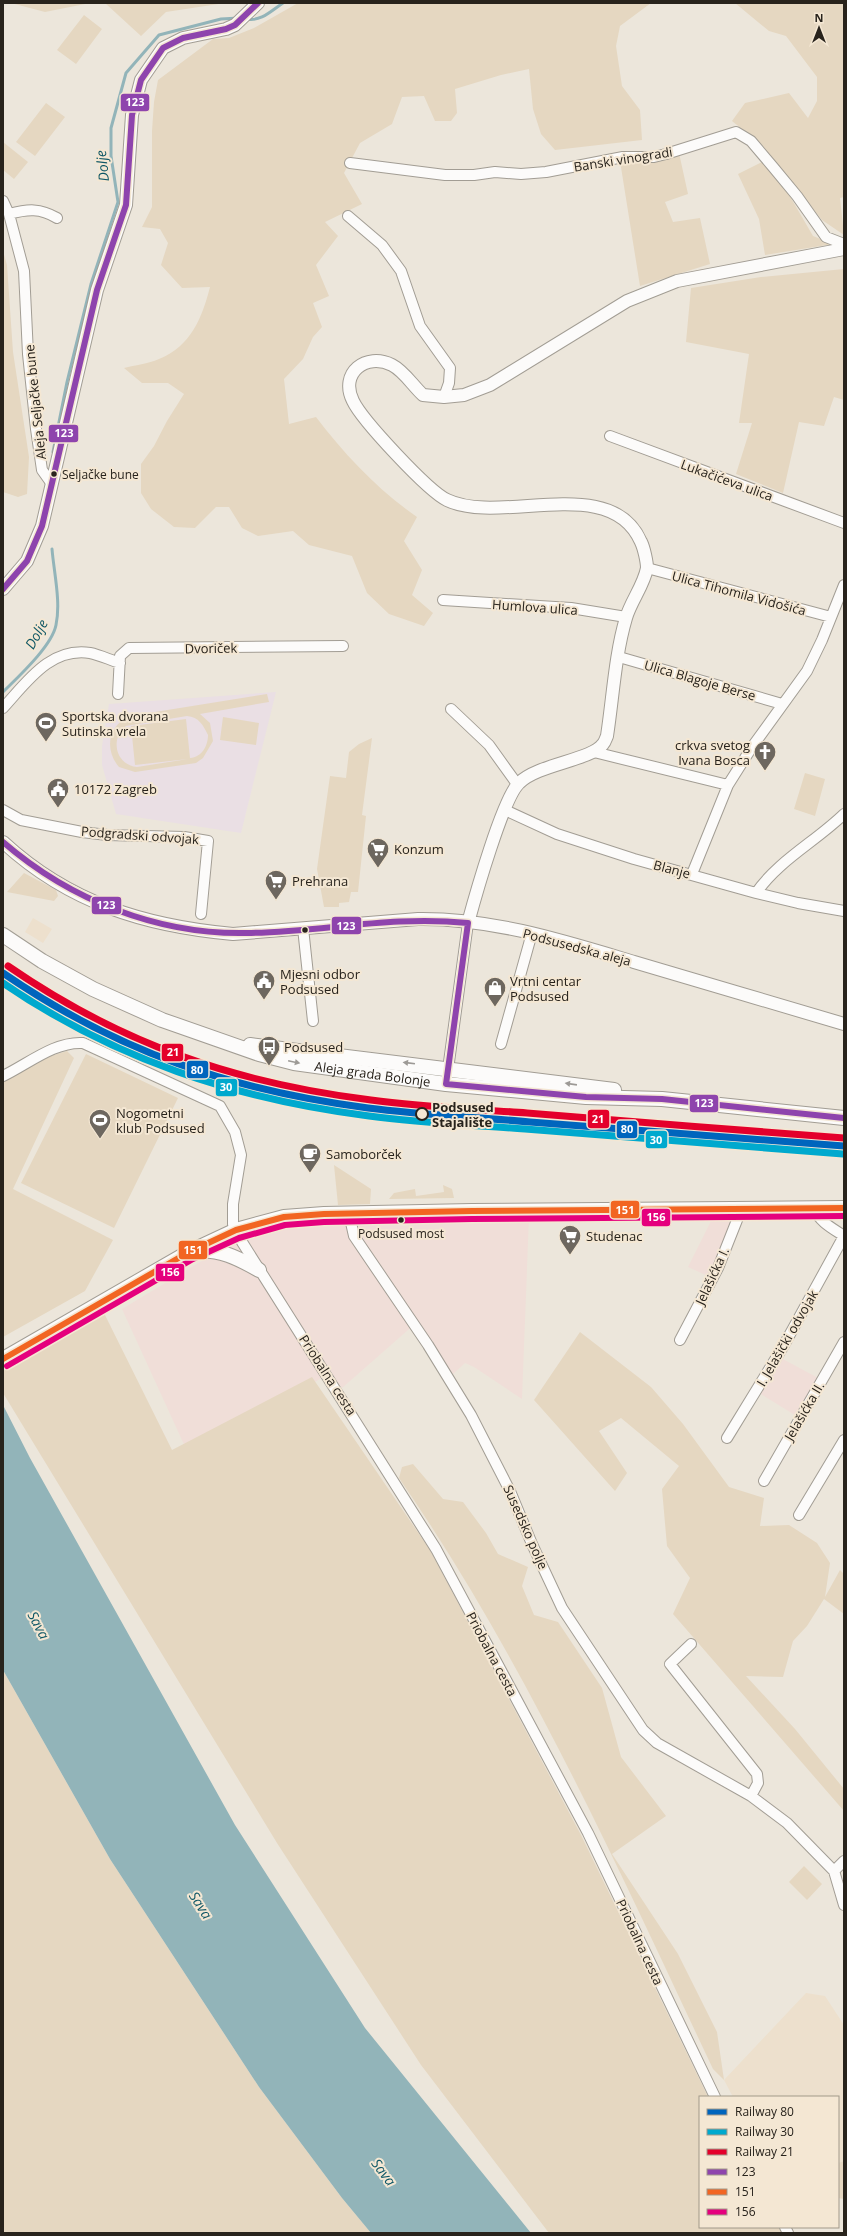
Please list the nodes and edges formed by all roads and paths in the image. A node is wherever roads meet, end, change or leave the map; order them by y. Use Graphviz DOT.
graph roads {
  1 [pos="258,3"];
  2 [pos="350,163"];
  3 [pos="3,201"];
  4 [pos="10,214"];
  5 [pos="348,216"];
  6 [pos="56,218"];
  7 [pos="844,244"];
  8 [pos="844,249"];
  9 [pos="444,397"];
  10 [pos="610,436"];
  11 [pos="52,484"];
  12 [pos="844,523"];
  13 [pos="647,568"];
  14 [pos="844,584"];
  15 [pos="3,589"];
  16 [pos="443,600"];
  17 [pos="626,617"];
  18 [pos="831,617"];
  19 [pos="343,646"];
  20 [pos="619,657"];
  21 [pos="120,663"];
  22 [pos="118,694"];
  23 [pos="782,704"];
  24 [pos="3,708"];
  25 [pos="451,709"];
  26 [pos="594,752"];
  27 [pos="517,784"];
  28 [pos="728,785"];
  29 [pos="3,810"];
  30 [pos="504,810"];
  31 [pos="844,814"];
  32 [pos="3,842"];
  33 [pos="692,874"];
  34 [pos="756,893"];
  35 [pos="844,911"];
  36 [pos="201,914"];
  37 [pos="468,922"];
  38 [pos="303,928"];
  39 [pos="532,933"];
  40 [pos="3,936"];
  41 [pos="313,1021"];
  42 [pos="844,1024"];
  43 [pos="230,1043"];
  44 [pos="501,1044"];
  45 [pos="448,1068"];
  46 [pos="3,1076"];
  47 [pos="446,1084"];
  48 [pos="662,1099"];
  49 [pos="844,1118"];
  50 [pos="844,1208"];
  51 [pos="814,1209"];
  52 [pos="741,1210"];
  53 [pos="349,1214"];
  54 [pos="235,1227"];
  55 [pos="844,1236"];
  56 [pos="189,1252"];
  57 [pos="259,1270"];
  58 [pos="680,1340"];
  59 [pos="844,1342"];
  60 [pos="3,1359"];
  61 [pos="727,1438"];
  62 [pos="844,1440"];
  63 [pos="764,1481"];
  64 [pos="799,1515"];
  65 [pos="692,1644"];
  66 [pos="751,1796"];
  67 [pos="844,1861"];
  68 [pos="834,1871"];
  69 [pos="844,1905"];
  70 [pos="715,2096"];
  1 -- 11 [label="street"];
  2 -- 7 [label="street, Banski vinogradi"];
  3 -- 4 [label="street, Aleja Seljačke bune"];
  4 -- 6 [label="street"];
  4 -- 11 [label="street, Aleja Seljačke bune"];
  5 -- 9 [label="street"];
  8 -- 9 [label="street"];
  9 -- 13 [label="street"];
  10 -- 12 [label="street, Lukačićeva ulica"];
  11 -- 15 [label="street"];
  13 -- 17 [label="street"];
  13 -- 18 [label="street, Ulica Tihomila Vidošića"];
  14 -- 18 [label="street"];
  16 -- 17 [label="street, Humlova ulica"];
  17 -- 20 [label="street"];
  18 -- 23 [label="street"];
  19 -- 21 [label="street, Dvoriček"];
  20 -- 23 [label="street, Ulica Blagoje Berse"];
  20 -- 26 [label="street"];
  21 -- 22 [label="street, Dvoriček"];
  21 -- 24 [label="street"];
  23 -- 28 [label="street"];
  25 -- 27 [label="street"];
  26 -- 27 [label="street"];
  26 -- 28 [label="street"];
  27 -- 30 [label="street"];
  28 -- 33 [label="street"];
  29 -- 36 [label="street, Podgradski odvojak"];
  30 -- 33 [label="street, Blanje"];
  30 -- 37 [label="street"];
  31 -- 34 [label="street"];
  32 -- 38 [label="street, Podsusedska aleja"];
  33 -- 34 [label="street, Blanje"];
  34 -- 35 [label="street, Blanje"];
  37 -- 38 [label="street, Podsusedska aleja"];
  37 -- 39 [label="street, Podsusedska aleja"];
  37 -- 45 [label="street"];
  38 -- 41 [label="street"];
  39 -- 42 [label="street, Podsusedska aleja"];
  39 -- 44 [label="street"];
  40 -- 43 [label="main road, Aleja grada Bolonje"];
  45 -- 43 [label="main road, Aleja grada Bolonje, one-way"];
  43 -- 47 [label="main road, Aleja grada Bolonje, one-way"];
  45 -- 47 [label="street"];
  48 -- 45 [label="main road, Aleja grada Bolonje, one-way"];
  46 -- 54 [label="street"];
  47 -- 48 [label="main road, Aleja grada Bolonje"];
  48 -- 49 [label="main road, Aleja grada Bolonje"];
  50 -- 51 [label="main road"];
  51 -- 52 [label="main road"];
  51 -- 55 [label="street"];
  52 -- 53 [label="main road"];
  52 -- 58 [label="street, Jelašićka I."];
  53 -- 54 [label="main road"];
  53 -- 66 [label="street, Susedsko polje"];
  54 -- 56 [label="main road"];
  54 -- 57 [label="street, Priobalna cesta"];
  55 -- 61 [label="street, I. Jelašički odvojak"];
  56 -- 57 [label="main road"];
  56 -- 60 [label="main road"];
  57 -- 70 [label="street, Priobalna cesta"];
  59 -- 63 [label="street, Jelašićka II."];
  62 -- 64 [label="street"];
  65 -- 66 [label="street"];
  66 -- 68 [label="street, Susedsko polje"];
  67 -- 68 [label="street"];
  68 -- 69 [label="street, Susedsko polje"];
}
